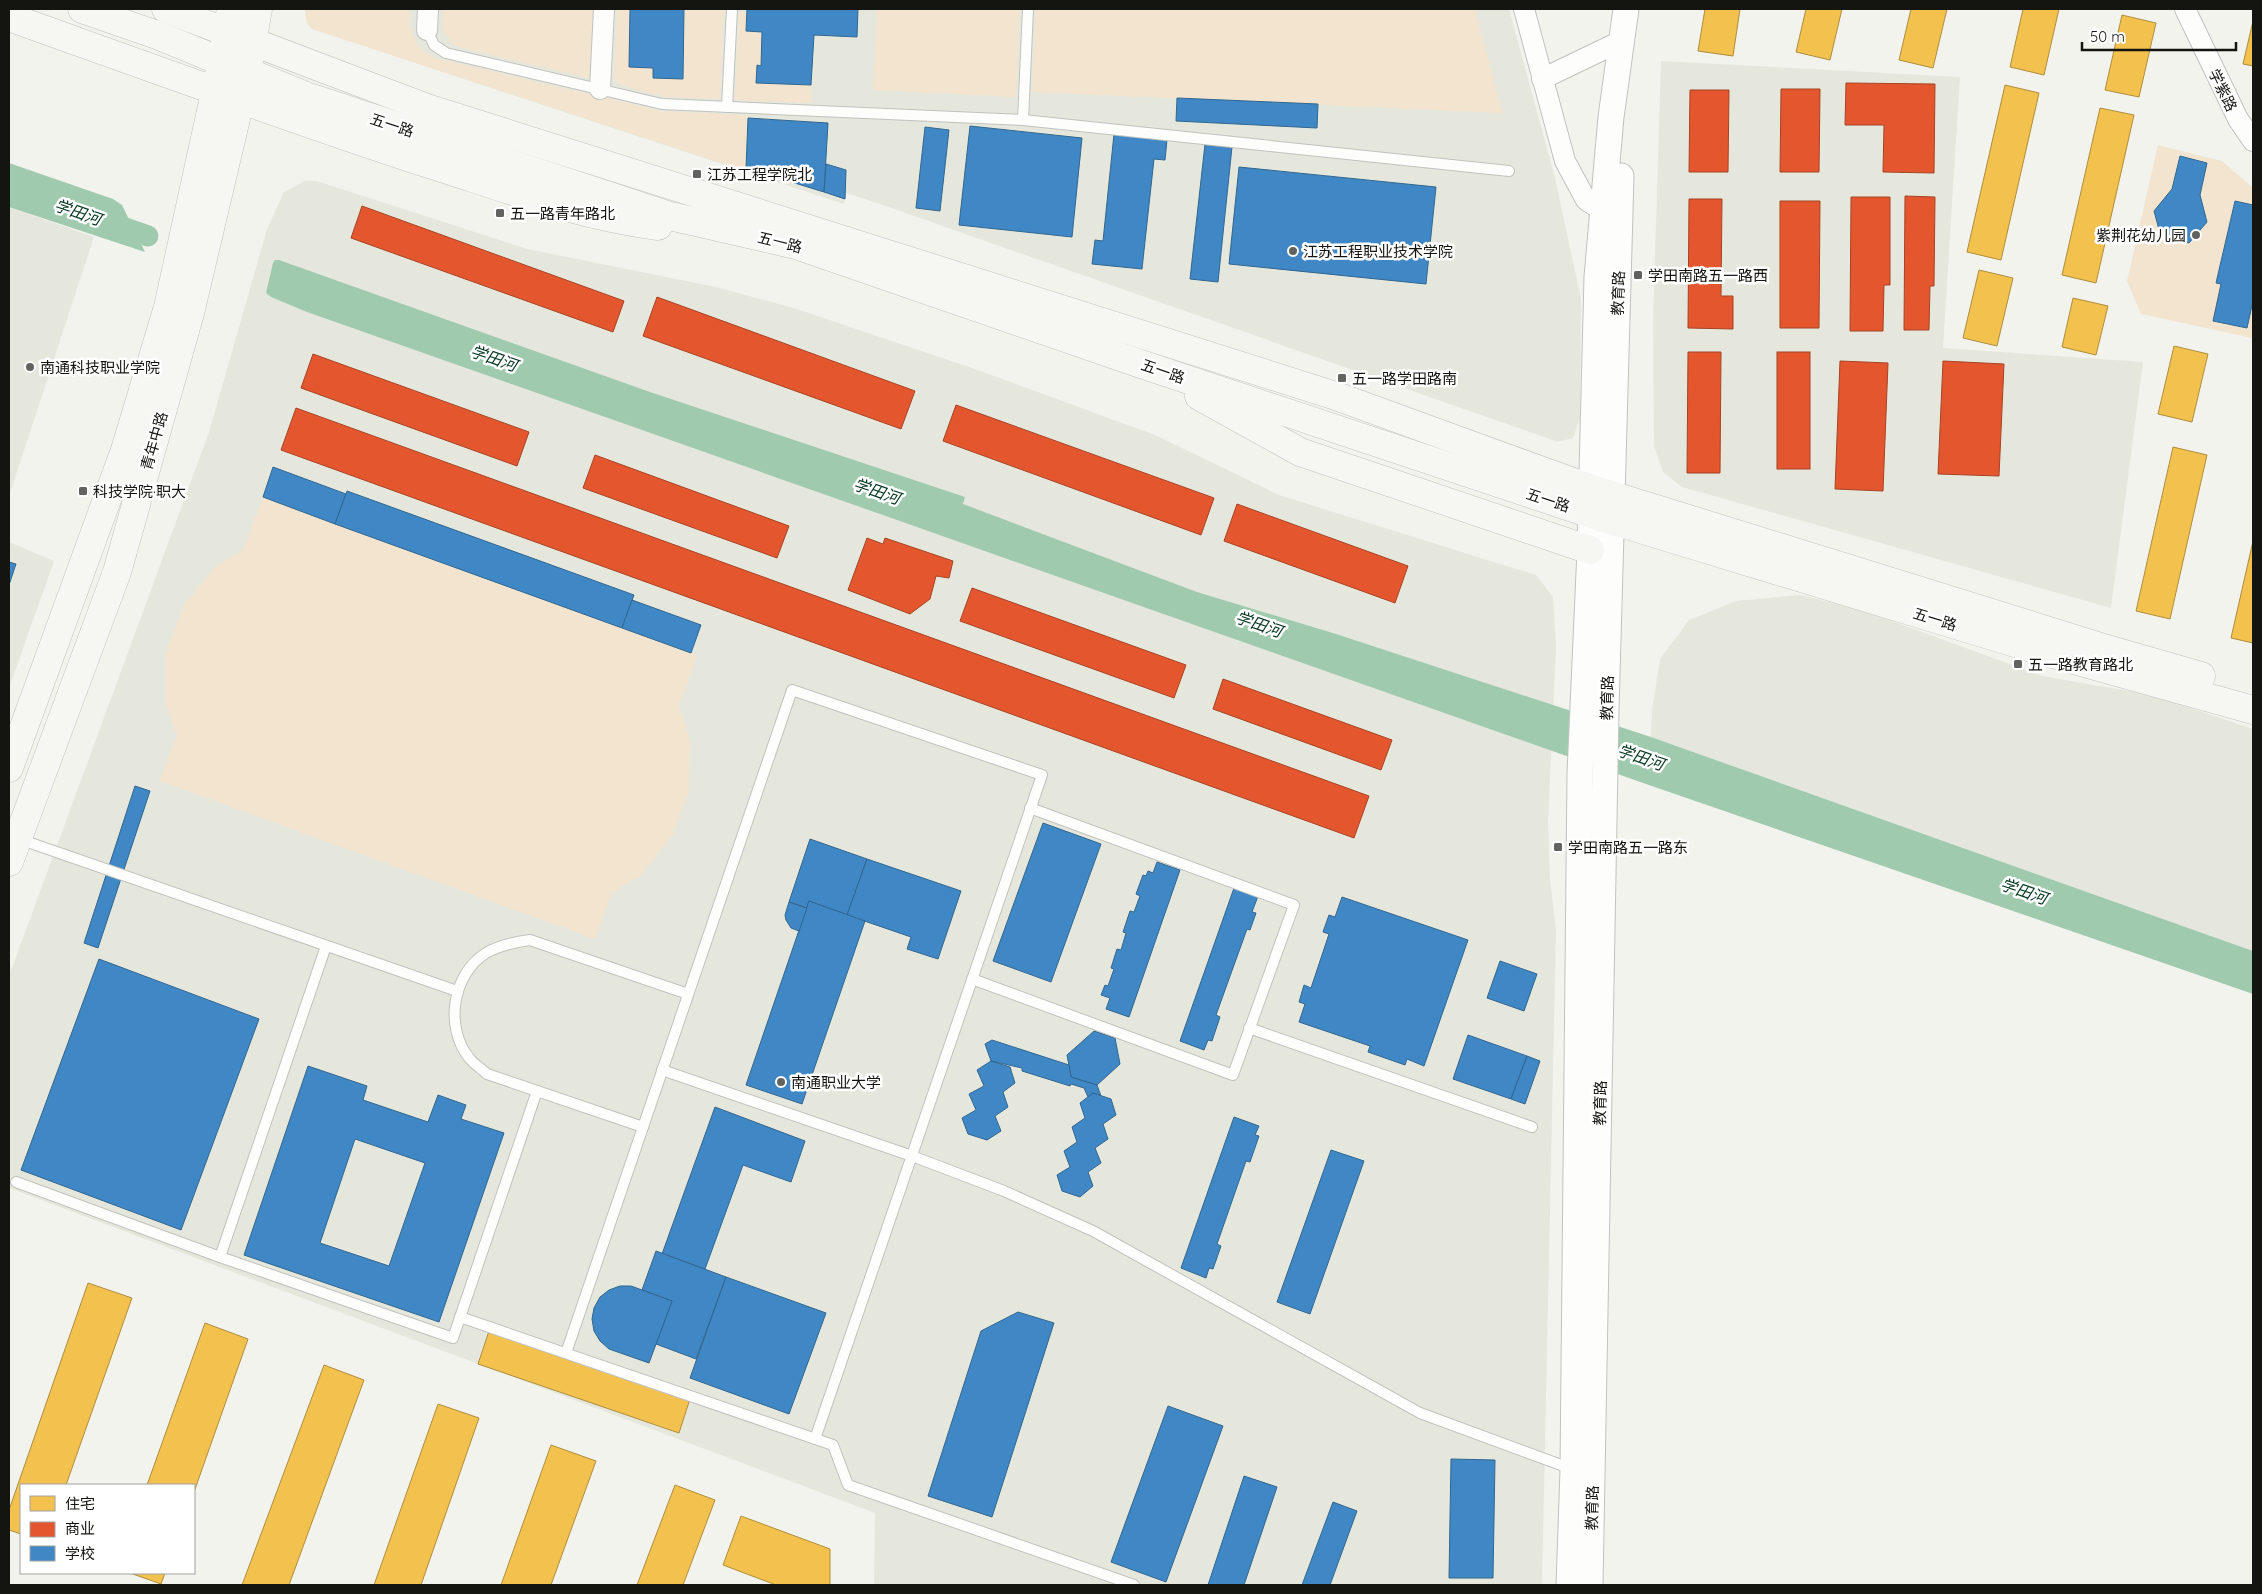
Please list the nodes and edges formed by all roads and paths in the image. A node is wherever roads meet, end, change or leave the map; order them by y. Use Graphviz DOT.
graph roads {
  1 [pos="82,9"];
  2 [pos="166,9"];
  3 [pos="258,9"];
  4 [pos="428,9"];
  5 [pos="604,9"];
  6 [pos="732,9"];
  7 [pos="1028,9"];
  8 [pos="1524,9"];
  9 [pos="1626,9"];
  10 [pos="2185,9"];
  11 [pos="9,17"];
  12 [pos="229,21"];
  13 [pos="427,30"];
  14 [pos="1621,41"];
  15 [pos="253,43"];
  16 [pos="222,61"];
  17 [pos="247,72"];
  18 [pos="1542,79"];
  19 [pos="600,90"];
  20 [pos="228,96"];
  21 [pos="727,107"];
  22 [pos="1023,120"];
  23 [pos="2253,141"];
  24 [pos="1509,171"];
  25 [pos="1603,211"];
  26 [pos="796,244"];
  27 [pos="1141,364"];
  28 [pos="1602,505"];
  29 [pos="1590,550"];
  30 [pos="2253,691"];
  31 [pos="1595,707"];
  32 [pos="2253,710"];
  33 [pos="9,768"];
  34 [pos="1030,808"];
  35 [pos="13,850"];
  36 [pos="326,946"];
  37 [pos="972,979"];
  38 [pos="457,991"];
  39 [pos="688,994"];
  40 [pos="1249,1028"];
  41 [pos="662,1070"];
  42 [pos="537,1091"];
  43 [pos="643,1127"];
  44 [pos="1532,1127"];
  45 [pos="912,1156"];
  46 [pos="16,1182"];
  47 [pos="220,1257"];
  48 [pos="460,1317"];
  49 [pos="566,1353"];
  50 [pos="815,1439"];
  51 [pos="1583,1471"];
  52 [pos="1134,1585"];
  53 [pos="1569,1585"];
  54 [pos="1590,1585"];
  1 -- 16 [label="main road, 五一路"];
  2 -- 12 [label="main road, 五一路"];
  3 -- 15 [label="main road, 青年中路"];
  4 -- 13 [label="street"];
  5 -- 19 [label="street"];
  6 -- 21 [label="lane"];
  7 -- 22 [label="lane"];
  8 -- 18 [label="street"];
  9 -- 14 [label="street"];
  10 -- 23 [label="street, 学紫路"];
  11 -- 20 [label="main road"];
  12 -- 15 [label="main road, 五一路"];
  12 -- 16 [label="main road, 青年中路"];
  13 -- 19 [label="lane"];
  14 -- 18 [label="street"];
  14 -- 25 [label="street, 教育路"];
  14 -- 28 [label="street, 教育路"];
  15 -- 17 [label="main road, 青年中路"];
  15 -- 28 [label="main road, 五一路"];
  16 -- 17 [label="main road, 五一路"];
  16 -- 20 [label="main road, 青年中路"];
  17 -- 20 [label="main road, 青年中路"];
  17 -- 26 [label="main road, 五一路"];
  18 -- 25 [label="street"];
  19 -- 21 [label="lane"];
  20 -- 26 [label="main road"];
  20 -- 33 [label="main road, 青年中路"];
  20 -- 35 [label="main road, 青年中路"];
  21 -- 22 [label="lane"];
  22 -- 24 [label="lane"];
  25 -- 28 [label="street, 教育路"];
  26 -- 27 [label="main road, 五一路"];
  27 -- 28 [label="main road, 五一路"];
  27 -- 29 [label="main road"];
  28 -- 29 [label="street, 教育路"];
  28 -- 30 [label="main road, 五一路"];
  28 -- 31 [label="street, 教育路"];
  28 -- 32 [label="main road, 五一路"];
  29 -- 31 [label="street, 教育路"];
  31 -- 51 [label="street, 教育路"];
  31 -- 51 [label="street, 教育路"];
  34 -- 37 [label="lane"];
  34 -- 39 [label="lane"];
  34 -- 40 [label="lane"];
  35 -- 36 [label="lane"];
  36 -- 38 [label="lane"];
  36 -- 47 [label="lane"];
  37 -- 40 [label="lane"];
  37 -- 45 [label="lane"];
  38 -- 39 [label="lane"];
  38 -- 42 [label="lane"];
  39 -- 41 [label="lane"];
  40 -- 44 [label="lane"];
  41 -- 43 [label="lane"];
  41 -- 45 [label="lane"];
  42 -- 43 [label="lane"];
  42 -- 48 [label="lane"];
  43 -- 49 [label="lane"];
  45 -- 50 [label="lane"];
  45 -- 51 [label="lane"];
  46 -- 47 [label="lane"];
  47 -- 48 [label="lane"];
  48 -- 49 [label="lane"];
  49 -- 50 [label="lane"];
  50 -- 52 [label="lane"];
  51 -- 53 [label="street, 教育路"];
  51 -- 54 [label="street, 教育路"];
}
